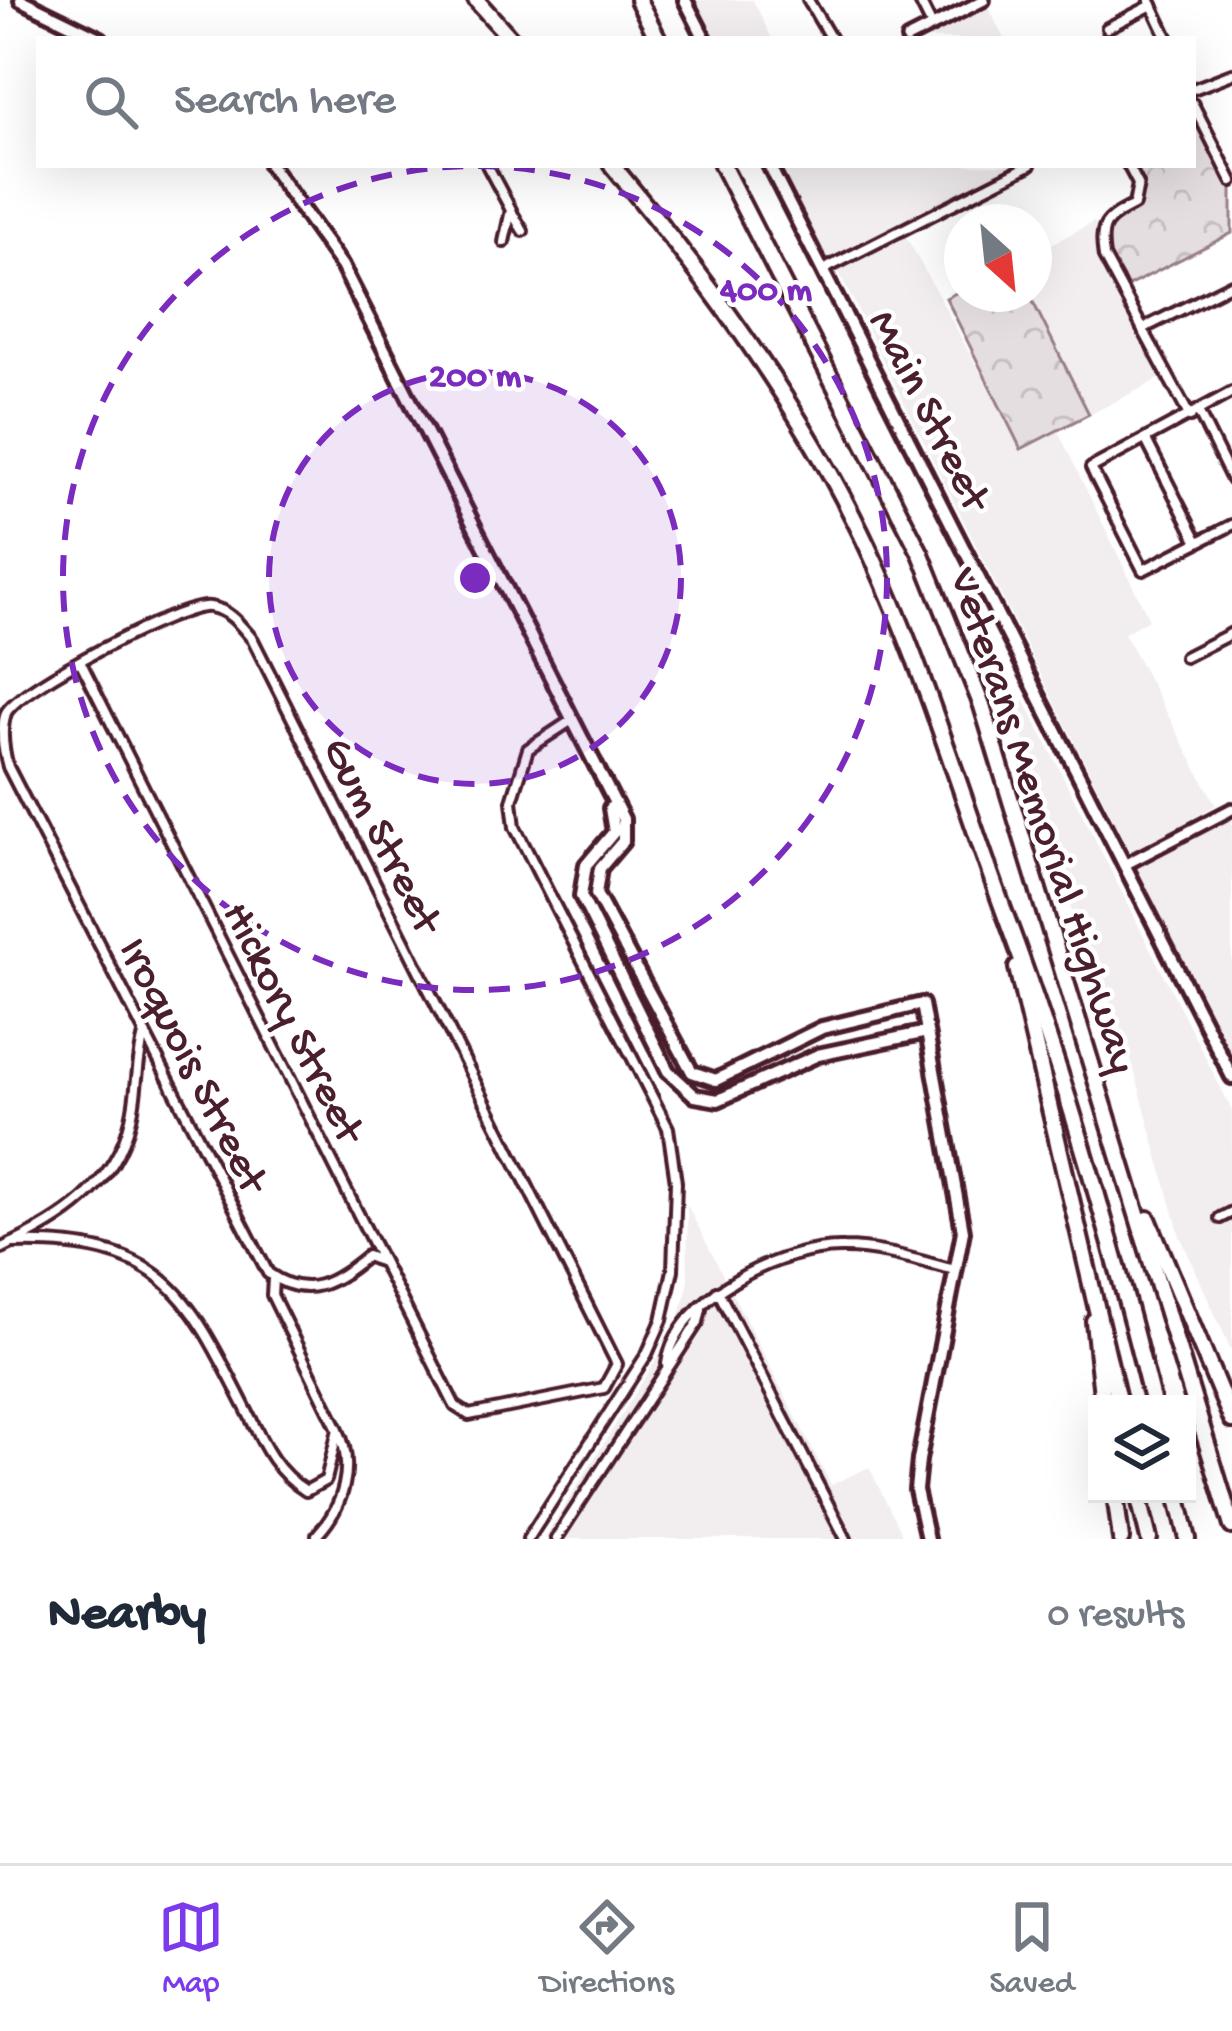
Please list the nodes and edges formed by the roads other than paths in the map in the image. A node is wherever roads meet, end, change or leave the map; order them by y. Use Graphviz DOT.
graph roads {
  1 [pos="21,0"];
  2 [pos="476,0"];
  3 [pos="638,0"];
  4 [pos="685,0"];
  5 [pos="808,0"];
  6 [pos="919,0"];
  7 [pos="984,0"];
  8 [pos="1151,2"];
  9 [pos="932,26"];
  10 [pos="1107,28"];
  11 [pos="94,36"];
  12 [pos="508,36"];
  13 [pos="656,36"];
  14 [pos="703,36"];
  15 [pos="829,36"];
  16 [pos="913,36"];
  17 [pos="1167,36"];
  18 [pos="1232,74"];
  19 [pos="1196,88"];
  20 [pos="1196,110"];
  21 [pos="272,168"];
  22 [pos="489,168"];
  23 [pos="614,168"];
  24 [pos="724,168"];
  25 [pos="771,168"];
  26 [pos="1024,168"];
  27 [pos="1130,168"];
  28 [pos="1232,181"];
  29 [pos="511,210"];
  30 [pos="523,231"];
  31 [pos="503,242"];
  32 [pos="823,270"];
  33 [pos="1232,284"];
  34 [pos="1142,329"];
  35 [pos="1232,392"];
  36 [pos="1194,415"];
  37 [pos="1146,440"];
  38 [pos="1232,480"];
  39 [pos="1232,525"];
  40 [pos="1198,542"];
  41 [pos="1232,633"];
  42 [pos="1185,657"];
  43 [pos="81,663"];
  44 [pos="572,720"];
  45 [pos="8,767"];
  46 [pos="1232,809"];
  47 [pos="1124,865"];
  48 [pos="1006,916"];
  49 [pos="927,1032"];
  50 [pos="145,1034"];
  51 [pos="1232,1077"];
  52 [pos="1126,1171"];
  53 [pos="1232,1212"];
  54 [pos="1220,1219"];
  55 [pos="13,1243"];
  56 [pos="2,1248"];
  57 [pos="382,1262"];
  58 [pos="1089,1268"];
  59 [pos="957,1270"];
  60 [pos="273,1277"];
  61 [pos="718,1291"];
  62 [pos="1102,1395"];
  63 [pos="1117,1395"];
  64 [pos="1151,1395"];
  65 [pos="455,1406"];
  66 [pos="1232,1420"];
  67 [pos="338,1429"];
  68 [pos="1116,1503"];
  69 [pos="1140,1503"];
  70 [pos="1179,1503"];
  71 [pos="1232,1526"];
  72 [pos="316,1534"];
  73 [pos="528,1539"];
  74 [pos="556,1539"];
  75 [pos="846,1539"];
  76 [pos="927,1539"];
  77 [pos="1121,1539"];
  78 [pos="1149,1539"];
  79 [pos="1188,1539"];
  1 -- 11 [label="main road"];
  2 -- 12 [label="highway"];
  3 -- 13 [label="highway"];
  4 -- 14 [label="main road"];
  5 -- 15 [label="street"];
  6 -- 9 [label="street"];
  7 -- 9 [label="street"];
  8 -- 10 [label="street"];
  8 -- 17 [label="street"];
  9 -- 16 [label="street"];
  18 -- 19 [label="street"];
  20 -- 28 [label="street"];
  21 -- 44 [label="main road"];
  22 -- 29 [label="street"];
  23 -- 48 [label="highway, Veterans Memorial Highway"];
  24 -- 52 [label="highway, Veterans Memorial Highway"];
  25 -- 32 [label="main road, Main Street"];
  26 -- 32 [label="street"];
  27 -- 34 [label="street"];
  29 -- 30 [label="street"];
  29 -- 31 [label="street"];
  32 -- 47 [label="main road, Main Street"];
  33 -- 34 [label="street"];
  34 -- 36 [label="street"];
  35 -- 36 [label="street"];
  36 -- 37 [label="street"];
  36 -- 38 [label="street"];
  37 -- 40 [label="street"];
  37 -- 40 [label="street"];
  39 -- 40 [label="street"];
  41 -- 42 [label="street"];
  43 -- 45 [label="street, Gum Street"];
  43 -- 57 [label="street, Hickory Street"];
  43 -- 65 [label="street, Gum Street"];
  44 -- 49 [label="main road"];
  44 -- 49 [label="main road"];
  44 -- 73 [label="street"];
  45 -- 50 [label="street, Iroquois Street"];
  46 -- 47 [label="street"];
  47 -- 51 [label="main road, Main Street"];
  48 -- 58 [label="highway"];
  48 -- 64 [label="highway, Veterans Memorial Highway"];
  49 -- 59 [label="main road"];
  50 -- 55 [label="street"];
  50 -- 60 [label="street, Iroquois Street"];
  52 -- 66 [label="highway"];
  52 -- 71 [label="highway, Veterans Memorial Highway"];
  53 -- 54 [label="street"];
  55 -- 56 [label="street"];
  55 -- 67 [label="street"];
  57 -- 60 [label="street"];
  57 -- 65 [label="street, Hickory Street"];
  58 -- 62 [label="highway"];
  58 -- 63 [label="highway"];
  59 -- 61 [label="street"];
  59 -- 76 [label="main road"];
  60 -- 67 [label="street, Iroquois Street"];
  61 -- 74 [label="street"];
  61 -- 75 [label="street"];
  67 -- 72 [label="street"];
  68 -- 77 [label="highway"];
  69 -- 78 [label="highway"];
  70 -- 79 [label="highway"];
}
